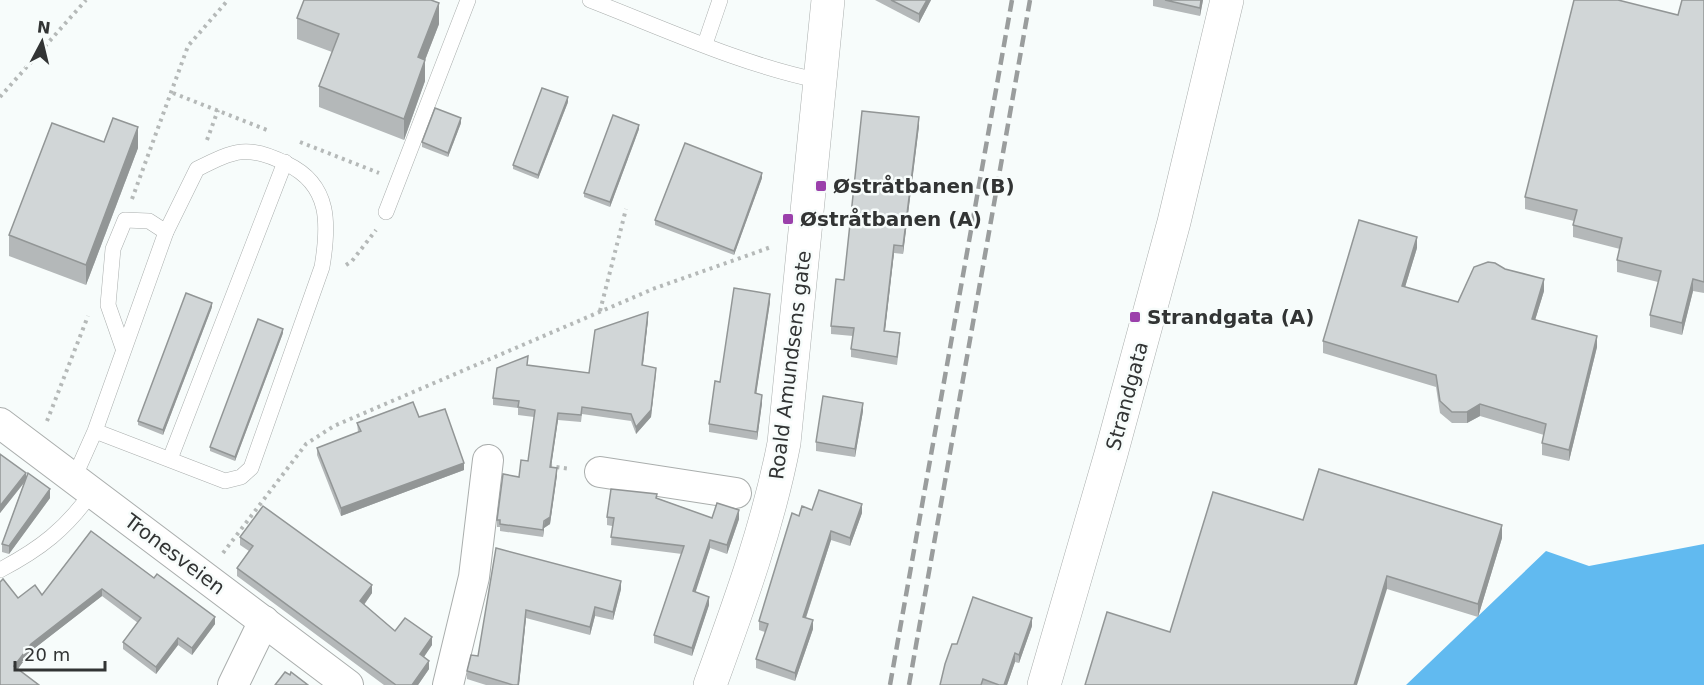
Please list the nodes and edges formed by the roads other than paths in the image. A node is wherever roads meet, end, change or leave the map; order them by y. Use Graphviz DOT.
graph roads {
  1 [pos="468,0"];
  2 [pos="590,0"];
  3 [pos="720,0"];
  4 [pos="828,0"];
  5 [pos="1227,0"];
  6 [pos="705,44"];
  7 [pos="821,81"];
  8 [pos="285,162"];
  9 [pos="386,212"];
  10 [pos="166,232"];
  11 [pos="123,348"];
  12 [pos="0,423"];
  13 [pos="95,431"];
  14 [pos="170,459"];
  15 [pos="488,460"];
  16 [pos="600,472"];
  17 [pos="83,485"];
  18 [pos="736,493"];
  19 [pos="0,570"];
  20 [pos="264,621"];
  21 [pos="233,685"];
  22 [pos="348,685"];
  23 [pos="448,685"];
  24 [pos="710,685"];
  25 [pos="1044,685"];
  1 -- 9 [label="lane"];
  2 -- 6 [label="lane"];
  3 -- 6 [label="lane"];
  4 -- 7 [label="main road, Roald Amundsens gate"];
  5 -- 25 [label="main road, Strandgata"];
  6 -- 7 [label="lane"];
  7 -- 24 [label="main road, Roald Amundsens gate"];
  8 -- 10 [label="lane"];
  8 -- 14 [label="lane"];
  8 -- 14 [label="lane"];
  10 -- 11 [label="lane"];
  10 -- 11 [label="lane"];
  11 -- 13 [label="lane"];
  12 -- 17 [label="street, Tronesveien"];
  13 -- 14 [label="lane"];
  13 -- 17 [label="lane"];
  15 -- 23 [label="street"];
  16 -- 18 [label="street"];
  17 -- 19 [label="lane"];
  17 -- 20 [label="street, Tronesveien"];
  20 -- 21 [label="street"];
  20 -- 22 [label="street, Tronesveien"];
}
